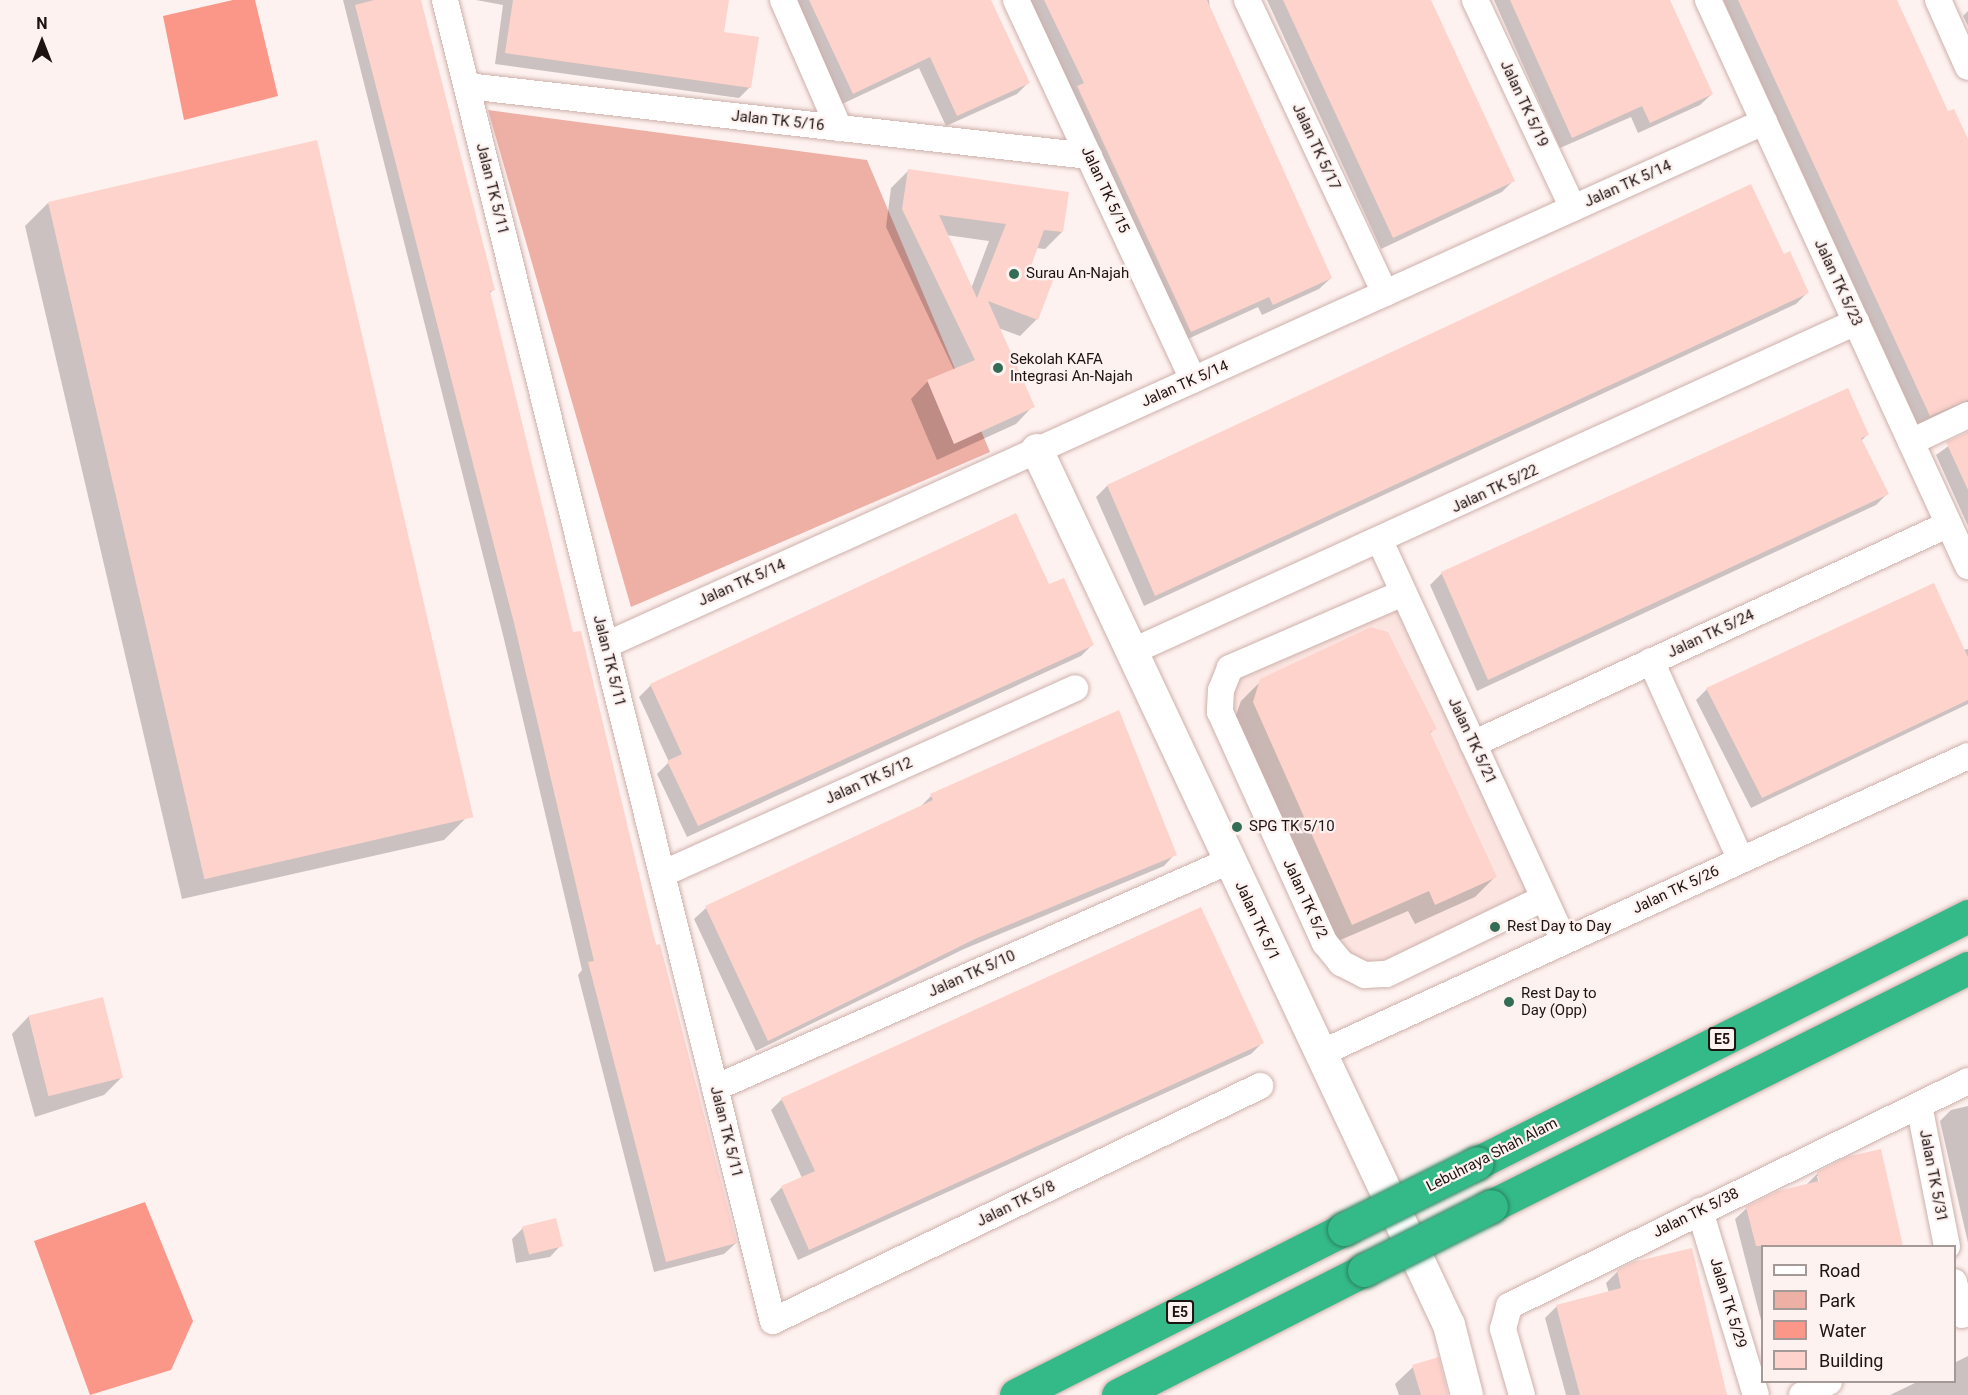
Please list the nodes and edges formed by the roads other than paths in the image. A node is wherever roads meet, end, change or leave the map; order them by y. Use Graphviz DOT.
graph roads {
  1 [pos="446,0"];
  2 [pos="783,0"];
  3 [pos="1016,0"];
  4 [pos="1247,0"];
  5 [pos="1475,0"];
  6 [pos="1708,0"];
  7 [pos="1938,0"];
  8 [pos="1968,67"];
  9 [pos="467,86"];
  10 [pos="1764,122"];
  11 [pos="839,128"];
  12 [pos="1089,156"];
  13 [pos="1573,208"];
  14 [pos="1384,293"];
  15 [pos="1856,322"];
  16 [pos="1194,380"];
  17 [pos="1968,415"];
  18 [pos="1911,442"];
  19 [pos="1037,450"];
  20 [pos="1949,524"];
  21 [pos="1380,541"];
  22 [pos="1968,566"];
  23 [pos="1403,593"];
  24 [pos="606,645"];
  25 [pos="1131,652"];
  26 [pos="1651,661"];
  27 [pos="1075,688"];
  28 [pos="1473,744"];
  29 [pos="1968,756"];
  30 [pos="1741,860"];
  31 [pos="1229,861"];
  32 [pos="662,874"];
  33 [pos="1544,898"];
  34 [pos="1968,916"];
  35 [pos="1564,941"];
  36 [pos="1968,968"];
  37 [pos="1319,1054"];
  38 [pos="1968,1081"];
  39 [pos="1260,1086"];
  40 [pos="715,1088"];
  41 [pos="1919,1105"];
  42 [pos="1700,1211"];
  43 [pos="1947,1245"];
  44 [pos="1956,1291"];
  45 [pos="1961,1315"];
  46 [pos="773,1322"];
  47 [pos="1827,1383"];
  48 [pos="1016,1395"];
  49 [pos="1118,1395"];
  50 [pos="1467,1395"];
  51 [pos="1522,1395"];
  52 [pos="1756,1395"];
  53 [pos="1802,1395"];
  1 -- 9 [label="street, Jalan TK 5/11"];
  2 -- 11 [label="street"];
  3 -- 12 [label="street, Jalan TK 5/15"];
  4 -- 14 [label="street, Jalan TK 5/17"];
  5 -- 13 [label="street, Jalan TK 5/19"];
  6 -- 10 [label="street, Jalan TK 5/23"];
  7 -- 8 [label="street"];
  9 -- 11 [label="street, Jalan TK 5/16"];
  9 -- 24 [label="street, Jalan TK 5/11"];
  10 -- 13 [label="street, Jalan TK 5/14"];
  10 -- 15 [label="street, Jalan TK 5/23"];
  11 -- 12 [label="street, Jalan TK 5/16"];
  12 -- 16 [label="street, Jalan TK 5/15"];
  13 -- 14 [label="street, Jalan TK 5/14"];
  14 -- 16 [label="street, Jalan TK 5/14"];
  15 -- 18 [label="street, Jalan TK 5/23"];
  15 -- 21 [label="street, Jalan TK 5/22"];
  16 -- 19 [label="street, Jalan TK 5/14"];
  17 -- 18 [label="street"];
  18 -- 20 [label="street, Jalan TK 5/23"];
  19 -- 24 [label="street, Jalan TK 5/14"];
  19 -- 25 [label="street, Jalan TK 5/1"];
  20 -- 22 [label="street, Jalan TK 5/23"];
  20 -- 26 [label="street, Jalan TK 5/24"];
  21 -- 23 [label="street, Jalan TK 5/21"];
  21 -- 25 [label="street, Jalan TK 5/22"];
  23 -- 28 [label="street, Jalan TK 5/21"];
  23 -- 33 [label="street, Jalan TK 5/2"];
  24 -- 32 [label="street, Jalan TK 5/11"];
  25 -- 31 [label="street, Jalan TK 5/1"];
  26 -- 28 [label="street, Jalan TK 5/24"];
  26 -- 30 [label="street"];
  27 -- 32 [label="street, Jalan TK 5/12"];
  28 -- 33 [label="street, Jalan TK 5/21"];
  29 -- 30 [label="street, Jalan TK 5/26"];
  30 -- 35 [label="street, Jalan TK 5/26"];
  31 -- 37 [label="street, Jalan TK 5/1"];
  31 -- 40 [label="street, Jalan TK 5/10"];
  32 -- 40 [label="street, Jalan TK 5/11"];
  33 -- 35 [label="street, Jalan TK 5/21"];
  34 -- 48 [label="highway, Lebuhraya Shah Alam / E5, bridge"];
  35 -- 37 [label="street, Jalan TK 5/26"];
  36 -- 49 [label="highway, bridge"];
  37 -- 50 [label="street, Jalan TK 5/1"];
  38 -- 41 [label="street, Jalan TK 5/38"];
  39 -- 46 [label="street, Jalan TK 5/8"];
  40 -- 46 [label="street, Jalan TK 5/11"];
  41 -- 42 [label="street, Jalan TK 5/38"];
  41 -- 43 [label="street, Jalan TK 5/31"];
  42 -- 51 [label="street, Jalan TK 5/38"];
  42 -- 52 [label="street, Jalan TK 5/29"];
  44 -- 45 [label="street"];
  47 -- 53 [label="street"];
}
